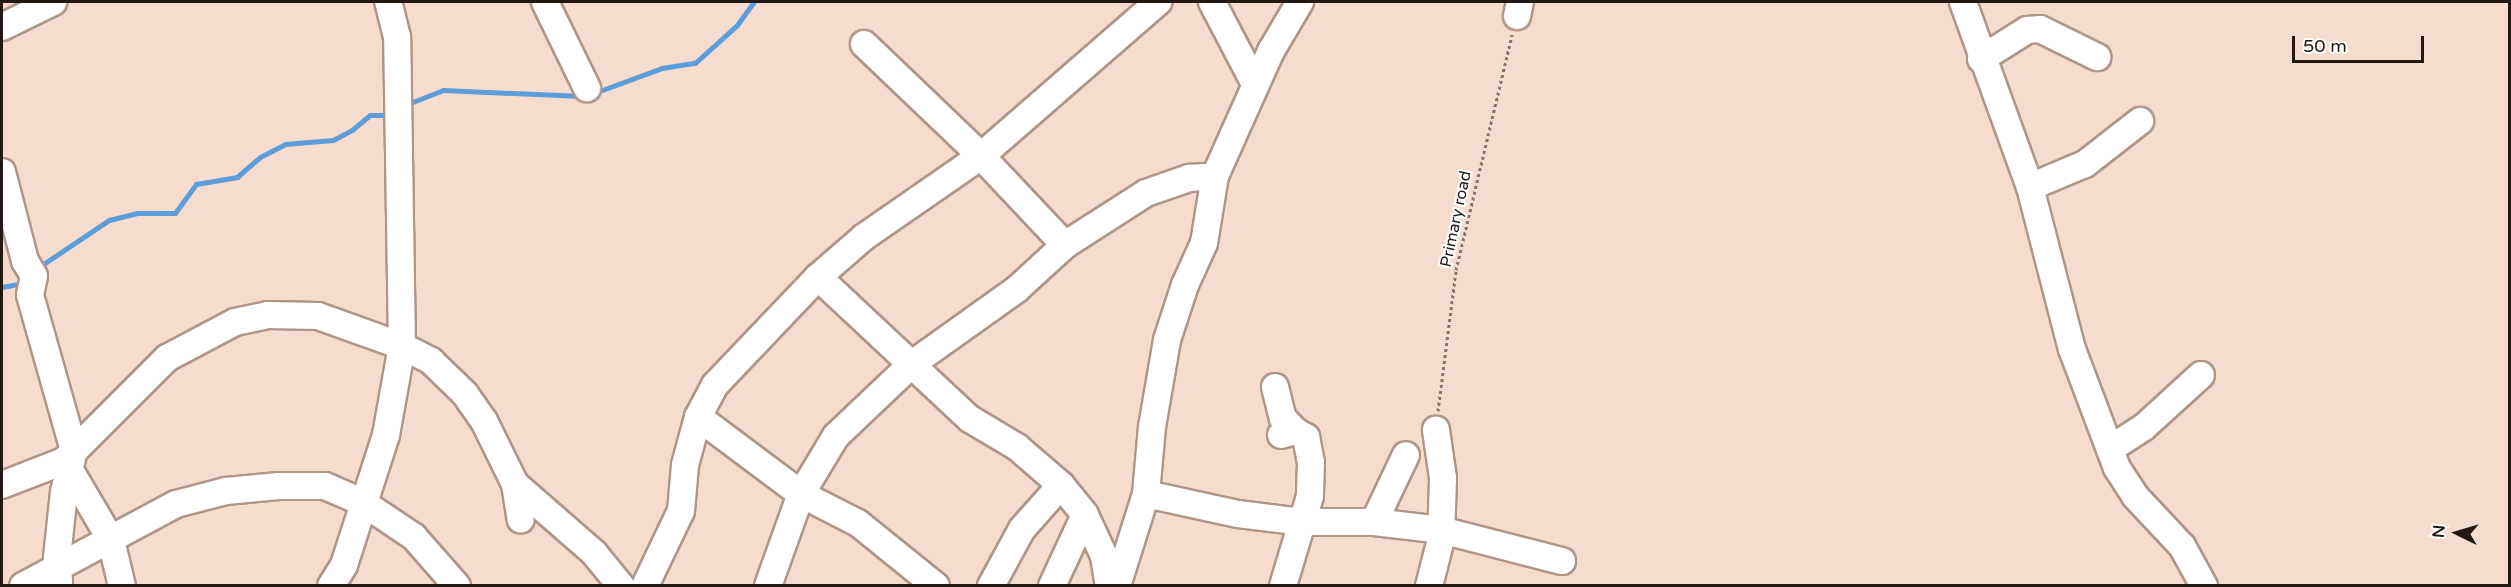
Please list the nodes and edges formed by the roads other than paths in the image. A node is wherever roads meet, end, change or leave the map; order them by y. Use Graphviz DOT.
graph roads {
  1 [pos="53,2"];
  2 [pos="388,2"];
  3 [pos="545,2"];
  4 [pos="1158,2"];
  5 [pos="1212,2"];
  6 [pos="1300,2"];
  7 [pos="1964,2"];
  8 [pos="2,27"];
  9 [pos="864,44"];
  10 [pos="2097,57"];
  11 [pos="1982,59"];
  12 [pos="1255,84"];
  13 [pos="587,88"];
  14 [pos="2140,121"];
  15 [pos="981,156"];
  16 [pos="2,172"];
  17 [pos="1215,176"];
  18 [pos="2030,187"];
  19 [pos="1065,245"];
  20 [pos="818,277"];
  21 [pos="402,346"];
  22 [pos="912,364"];
  23 [pos="2201,375"];
  24 [pos="1275,387"];
  25 [pos="698,417"];
  26 [pos="1436,430"];
  27 [pos="2110,449"];
  28 [pos="1406,456"];
  29 [pos="72,460"];
  30 [pos="515,484"];
  31 [pos="2,485"];
  32 [pos="1061,485"];
  33 [pos="801,494"];
  34 [pos="1146,494"];
  35 [pos="362,502"];
  36 [pos="1086,515"];
  37 [pos="521,520"];
  38 [pos="1302,522"];
  39 [pos="1374,522"];
  40 [pos="1442,530"];
  41 [pos="111,540"];
  42 [pos="1562,561"];
  43 [pos="59,577"];
  44 [pos="654,581"];
  45 [pos="23,585"];
  46 [pos="122,585"];
  47 [pos="331,585"];
  48 [pos="457,585"];
  49 [pos="621,585"];
  50 [pos="768,585"];
  51 [pos="936,585"];
  52 [pos="991,585"];
  53 [pos="1052,585"];
  54 [pos="1109,585"];
  55 [pos="1117,585"];
  56 [pos="1283,585"];
  57 [pos="1429,585"];
  58 [pos="2204,585"];
  1 -- 8 [label="street"];
  2 -- 21 [label="street"];
  3 -- 13 [label="street"];
  4 -- 15 [label="street"];
  5 -- 12 [label="street"];
  6 -- 12 [label="street"];
  7 -- 11 [label="street"];
  9 -- 15 [label="street"];
  10 -- 11 [label="street"];
  11 -- 18 [label="street"];
  12 -- 17 [label="street"];
  14 -- 18 [label="street"];
  15 -- 19 [label="street"];
  15 -- 20 [label="street"];
  16 -- 29 [label="street"];
  17 -- 19 [label="street"];
  17 -- 34 [label="street"];
  18 -- 27 [label="street"];
  19 -- 22 [label="street"];
  20 -- 22 [label="street"];
  20 -- 25 [label="street"];
  21 -- 29 [label="street"];
  21 -- 30 [label="street"];
  21 -- 35 [label="street"];
  22 -- 32 [label="street"];
  22 -- 33 [label="street"];
  23 -- 27 [label="street"];
  24 -- 38 [label="street"];
  25 -- 33 [label="street"];
  25 -- 44 [label="street"];
  26 -- 40 [label="street"];
  27 -- 58 [label="street"];
  28 -- 39 [label="street"];
  29 -- 31 [label="street"];
  29 -- 41 [label="street"];
  29 -- 43 [label="street"];
  30 -- 37 [label="street"];
  30 -- 49 [label="street"];
  32 -- 36 [label="street"];
  32 -- 52 [label="street"];
  33 -- 50 [label="street"];
  33 -- 51 [label="street"];
  34 -- 38 [label="street"];
  34 -- 55 [label="street"];
  35 -- 41 [label="street"];
  35 -- 47 [label="street"];
  35 -- 48 [label="street"];
  36 -- 53 [label="street"];
  36 -- 54 [label="street"];
  38 -- 39 [label="street"];
  38 -- 56 [label="street"];
  39 -- 40 [label="street"];
  40 -- 42 [label="street"];
  40 -- 57 [label="street"];
  41 -- 43 [label="street"];
  41 -- 46 [label="street"];
  43 -- 45 [label="street"];
}
